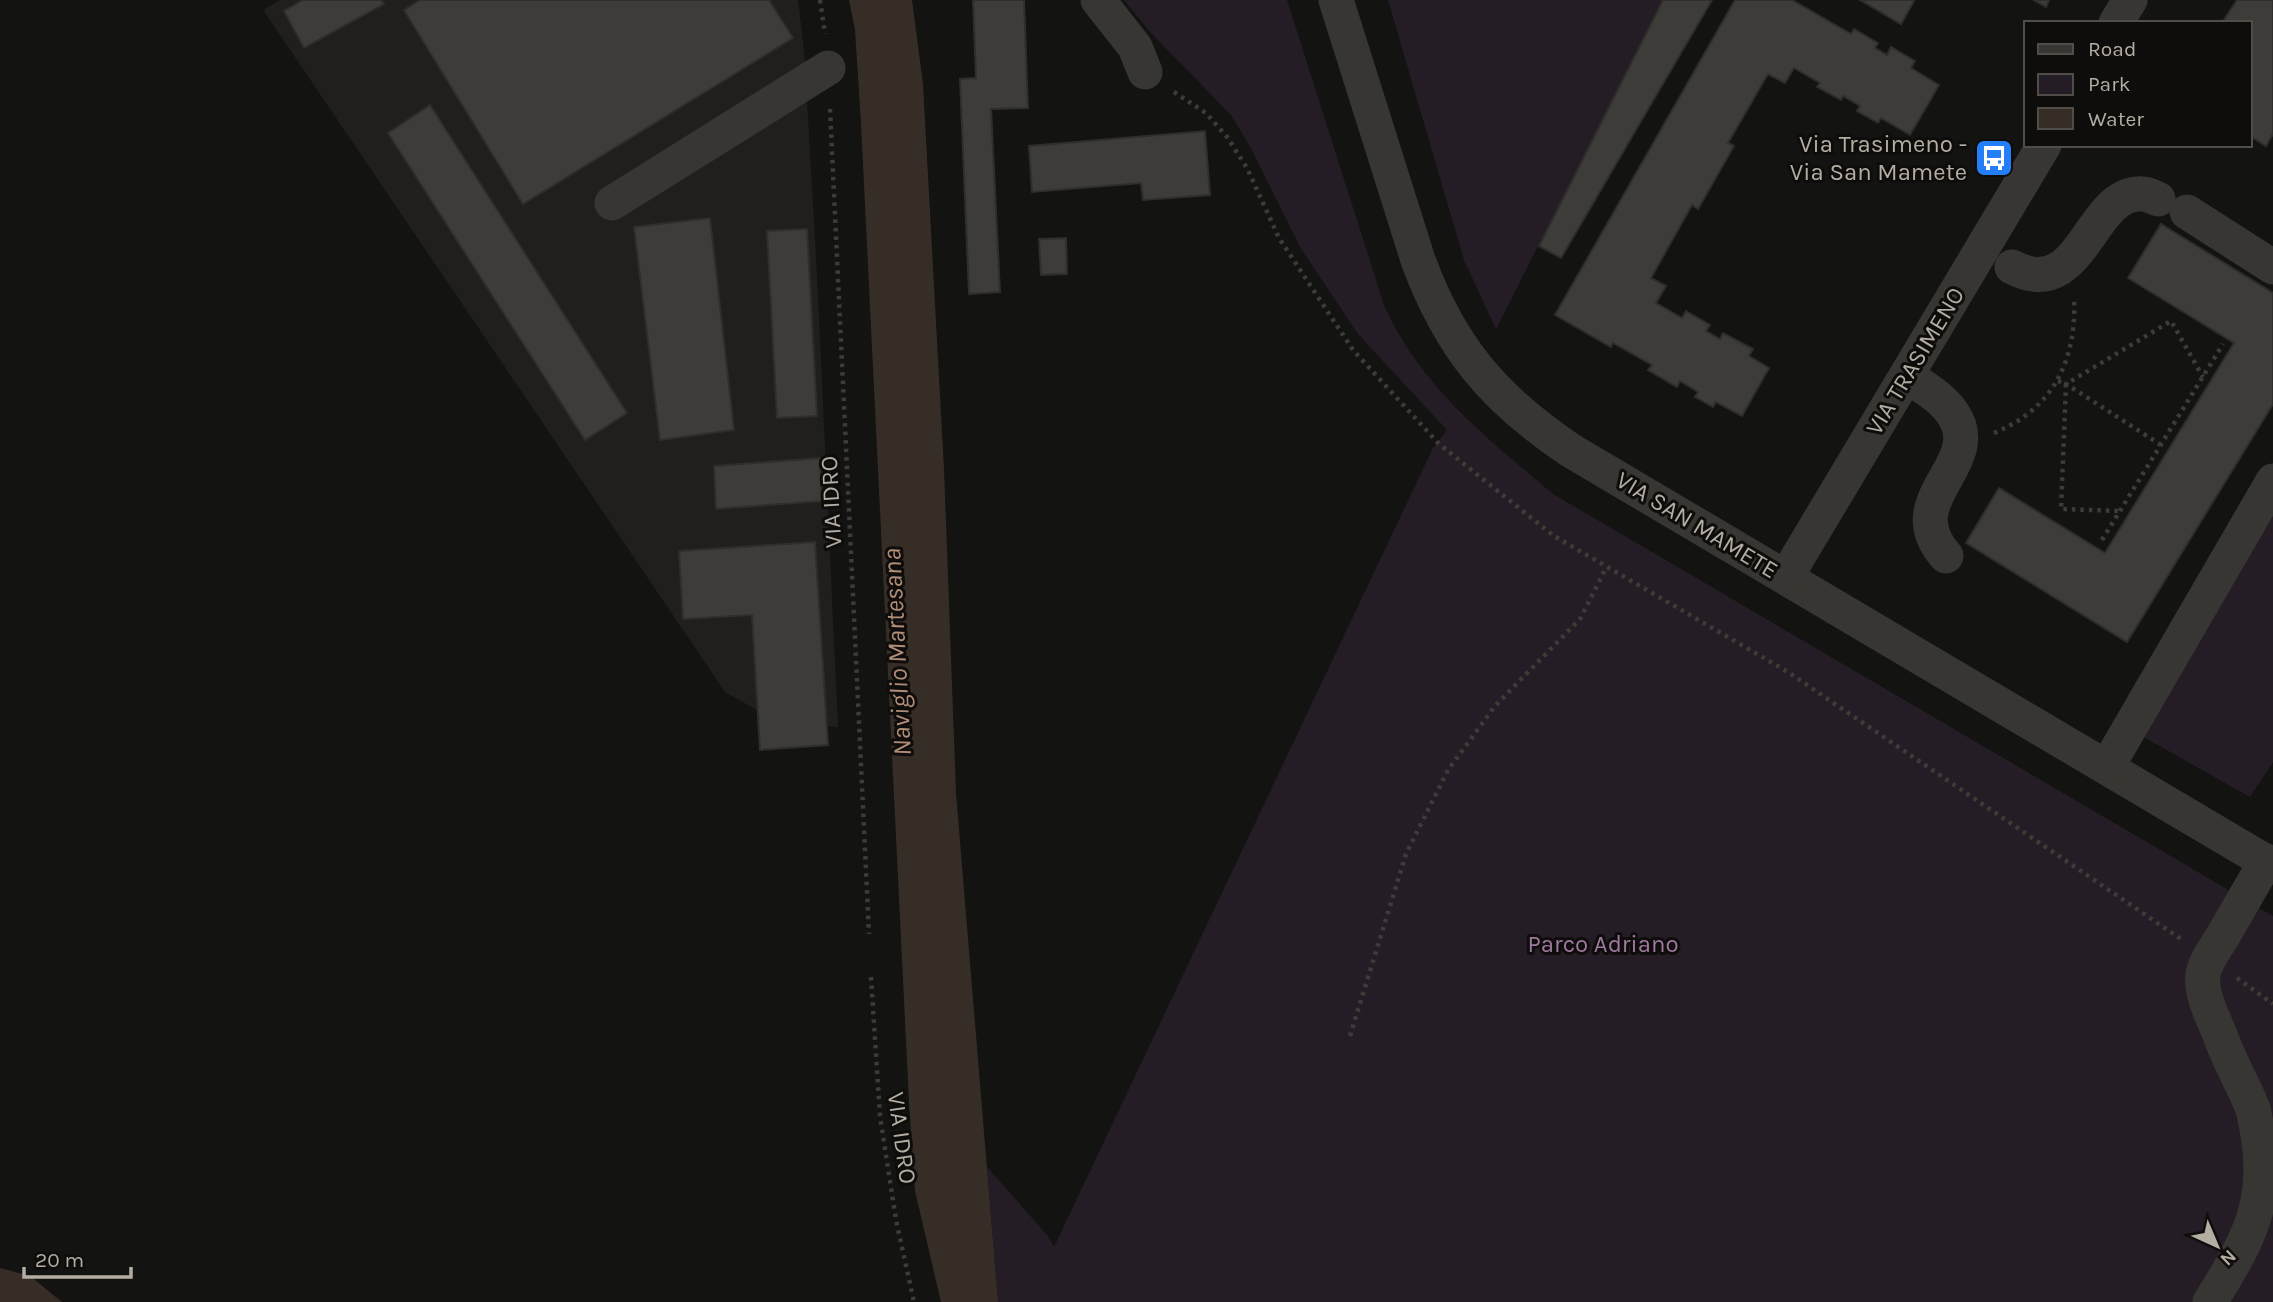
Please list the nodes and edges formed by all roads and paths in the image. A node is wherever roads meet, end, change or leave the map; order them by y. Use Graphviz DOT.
graph roads {
  1 [pos="1098,0"];
  2 [pos="1336,0"];
  3 [pos="2130,0"];
  4 [pos="2117,21"];
  5 [pos="828,68"];
  6 [pos="1145,72"];
  7 [pos="2043,147"];
  8 [pos="612,202"];
  9 [pos="2012,267"];
  10 [pos="2273,267"];
  11 [pos="2060,268"];
  12 [pos="2223,344"];
  13 [pos="1907,376"];
  14 [pos="2203,377"];
  15 [pos="2058,381"];
  16 [pos="2066,384"];
  17 [pos="1961,440"];
  18 [pos="2161,445"];
  19 [pos="2273,481"];
  20 [pos="2120,511"];
  21 [pos="2102,540"];
  22 [pos="1946,556"];
  23 [pos="1606,568"];
  24 [pos="1786,577"];
  25 [pos="2107,767"];
  26 [pos="2270,864"];
  27 [pos="869,934"];
  28 [pos="2209,958"];
  29 [pos="871,976"];
  30 [pos="2273,1004"];
  31 [pos="1350,1036"];
  32 [pos="914,1302"];
  33 [pos="2210,1302"];
  1 -- 6 [label="street"];
  2 -- 24 [label="street, VIA SAN MAMETE"];
  3 -- 4 [label="street"];
  5 -- 8 [label="street"];
  5 -- 27 [label="path, VIA IDRO"];
  6 -- 23 [label="path"];
  7 -- 13 [label="street, VIA TRASIMENO"];
  9 -- 11 [label="street"];
  10 -- 11 [label="street"];
  11 -- 15 [label="path"];
  12 -- 14 [label="path"];
  13 -- 17 [label="street"];
  13 -- 24 [label="street, VIA TRASIMENO"];
  14 -- 16 [label="path"];
  14 -- 18 [label="path"];
  15 -- 16 [label="path"];
  15 -- 17 [label="path"];
  16 -- 18 [label="path"];
  16 -- 20 [label="path"];
  17 -- 22 [label="street"];
  18 -- 20 [label="path"];
  19 -- 25 [label="street"];
  20 -- 21 [label="path"];
  23 -- 28 [label="path"];
  23 -- 31 [label="path"];
  24 -- 25 [label="street, VIA SAN MAMETE"];
  25 -- 26 [label="street, VIA SAN MAMETE"];
  26 -- 28 [label="street"];
  28 -- 30 [label="path"];
  28 -- 33 [label="street"];
  29 -- 32 [label="path, VIA IDRO"];
}
